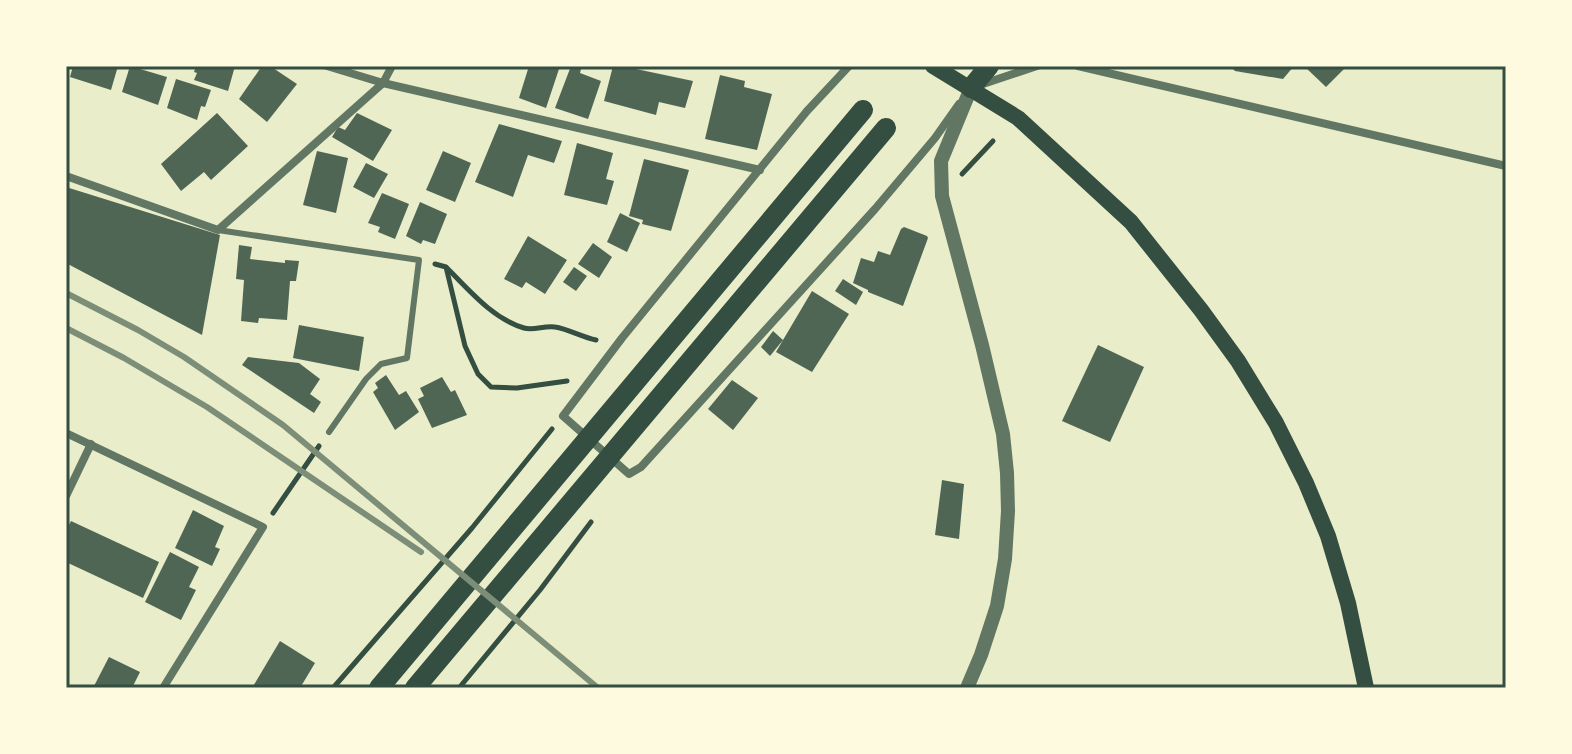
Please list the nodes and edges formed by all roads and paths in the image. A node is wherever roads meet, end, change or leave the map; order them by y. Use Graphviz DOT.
graph roads {
  1 [pos="327,66"];
  2 [pos="392,66"];
  3 [pos="849,66"];
  4 [pos="933,66"];
  5 [pos="989,66"];
  6 [pos="1037,66"];
  7 [pos="1078,66"];
  8 [pos="383,83"];
  9 [pos="971,88"];
  10 [pos="863,110"];
  11 [pos="886,128"];
  12 [pos="993,141"];
  13 [pos="1506,166"];
  14 [pos="760,170"];
  15 [pos="66,176"];
  16 [pos="956,181"];
  17 [pos="218,230"];
  18 [pos="419,260"];
  19 [pos="446,267"];
  20 [pos="622,338"];
  21 [pos="584,387"];
  22 [pos="329,432"];
  23 [pos="66,433"];
  24 [pos="540,443"];
  25 [pos="91,444"];
  26 [pos="66,496"];
  27 [pos="594,518"];
  28 [pos="263,527"];
  29 [pos="163,688"];
  30 [pos="333,688"];
  31 [pos="379,688"];
  32 [pos="415,688"];
  33 [pos="459,688"];
  34 [pos="967,688"];
  35 [pos="1366,688"];
  1 -- 8 [label="street"];
  2 -- 8 [label="street"];
  3 -- 14 [label="street"];
  4 -- 9 [label="main road"];
  5 -- 9 [label="main road"];
  6 -- 9 [label="street"];
  7 -- 13 [label="street"];
  8 -- 14 [label="street"];
  8 -- 17 [label="street"];
  9 -- 21 [label="street"];
  9 -- 34 [label="street"];
  9 -- 35 [label="main road"];
  10 -- 31 [label="main road"];
  11 -- 32 [label="main road"];
  12 -- 16 [label="path"];
  14 -- 20 [label="street"];
  15 -- 17 [label="street"];
  17 -- 18 [label="lane"];
  18 -- 19 [label="path"];
  18 -- 22 [label="lane"];
  19 -- 20 [label="path"];
  19 -- 21 [label="path"];
  20 -- 21 [label="street"];
  22 -- 28 [label="path"];
  23 -- 25 [label="street"];
  24 -- 30 [label="path"];
  25 -- 26 [label="street"];
  25 -- 28 [label="street"];
  27 -- 33 [label="path"];
  28 -- 29 [label="street"];
}
